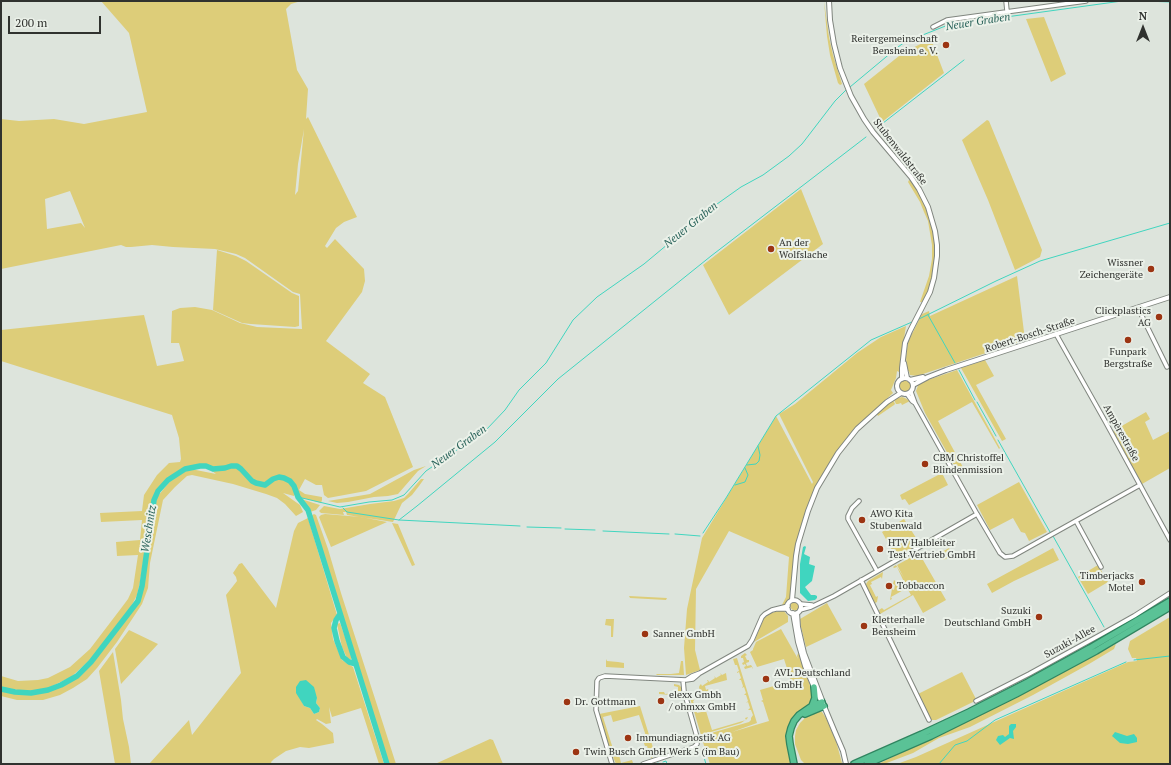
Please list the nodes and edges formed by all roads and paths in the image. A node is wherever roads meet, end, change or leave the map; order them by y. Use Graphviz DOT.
graph roads {
  1 [pos="829,1"];
  2 [pos="1006,1"];
  3 [pos="1086,1"];
  4 [pos="1007,11"];
  5 [pos="933,27"];
  6 [pos="1170,297"];
  7 [pos="1138,308"];
  8 [pos="1056,334"];
  9 [pos="1167,367"];
  10 [pos="928,376"];
  11 [pos="906,379"];
  12 [pos="914,385"];
  13 [pos="897,388"];
  14 [pos="911,392"];
  15 [pos="901,393"];
  16 [pos="906,394"];
  17 [pos="887,402"];
  18 [pos="915,403"];
  19 [pos="1140,486"];
  20 [pos="859,501"];
  21 [pos="977,514"];
  22 [pos="1076,521"];
  23 [pos="1170,540"];
  24 [pos="1101,567"];
  25 [pos="877,571"];
  26 [pos="861,580"];
  27 [pos="1170,593"];
  28 [pos="794,600"];
  29 [pos="1170,601"];
  30 [pos="801,604"];
  31 [pos="816,605"];
  32 [pos="1170,607"];
  33 [pos="788,608"];
  34 [pos="800,610"];
  35 [pos="795,613"];
  36 [pos="685,680"];
  37 [pos="814,687"];
  38 [pos="976,702"];
  39 [pos="823,704"];
  40 [pos="812,706"];
  41 [pos="929,720"];
  42 [pos="845,762"];
  43 [pos="612,764"];
  44 [pos="644,764"];
  45 [pos="794,764"];
  46 [pos="799,764"];
  47 [pos="854,764"];
  48 [pos="867,764"];
  1 -- 11 [label="street, Stubenwaldstraße"];
  2 -- 4 [label="street"];
  3 -- 4 [label="street"];
  4 -- 5 [label="street"];
  6 -- 7 [label="street, Robert-Bosch-Straße"];
  7 -- 8 [label="street, Robert-Bosch-Straße"];
  7 -- 9 [label="street"];
  8 -- 10 [label="street, Robert-Bosch-Straße"];
  8 -- 19 [label="street, Ampèrestraße"];
  10 -- 11 [label="street, Robert-Bosch-Straße"];
  10 -- 12 [label="street, Robert-Bosch-Straße"];
  11 -- 12 [label="street"];
  11 -- 13 [label="street"];
  12 -- 14 [label="street"];
  13 -- 15 [label="street"];
  13 -- 17 [label="street"];
  14 -- 16 [label="street"];
  14 -- 18 [label="street"];
  15 -- 16 [label="street"];
  15 -- 17 [label="street"];
  16 -- 18 [label="street"];
  17 -- 28 [label="street"];
  18 -- 21 [label="street"];
  19 -- 22 [label="street"];
  19 -- 23 [label="street, Ampèrestraße"];
  20 -- 25 [label="street"];
  21 -- 22 [label="street"];
  21 -- 25 [label="street"];
  22 -- 24 [label="street"];
  25 -- 26 [label="street"];
  26 -- 31 [label="street"];
  26 -- 41 [label="street"];
  27 -- 38 [label="street, Suzuki-Allee"];
  28 -- 30 [label="street"];
  28 -- 33 [label="street"];
  29 -- 47 [label="highway"];
  30 -- 31 [label="street"];
  30 -- 34 [label="street"];
  31 -- 34 [label="street"];
  32 -- 48 [label="highway"];
  33 -- 35 [label="street"];
  33 -- 36 [label="street"];
  34 -- 35 [label="street"];
  35 -- 37 [label="street"];
  35 -- 39 [label="street"];
  36 -- 43 [label="street"];
  36 -- 44 [label="street"];
  37 -- 39 [label="street"];
  37 -- 40 [label="highway"];
  39 -- 40 [label="highway"];
  39 -- 42 [label="street"];
  39 -- 46 [label="highway"];
  40 -- 45 [label="highway"];
}
